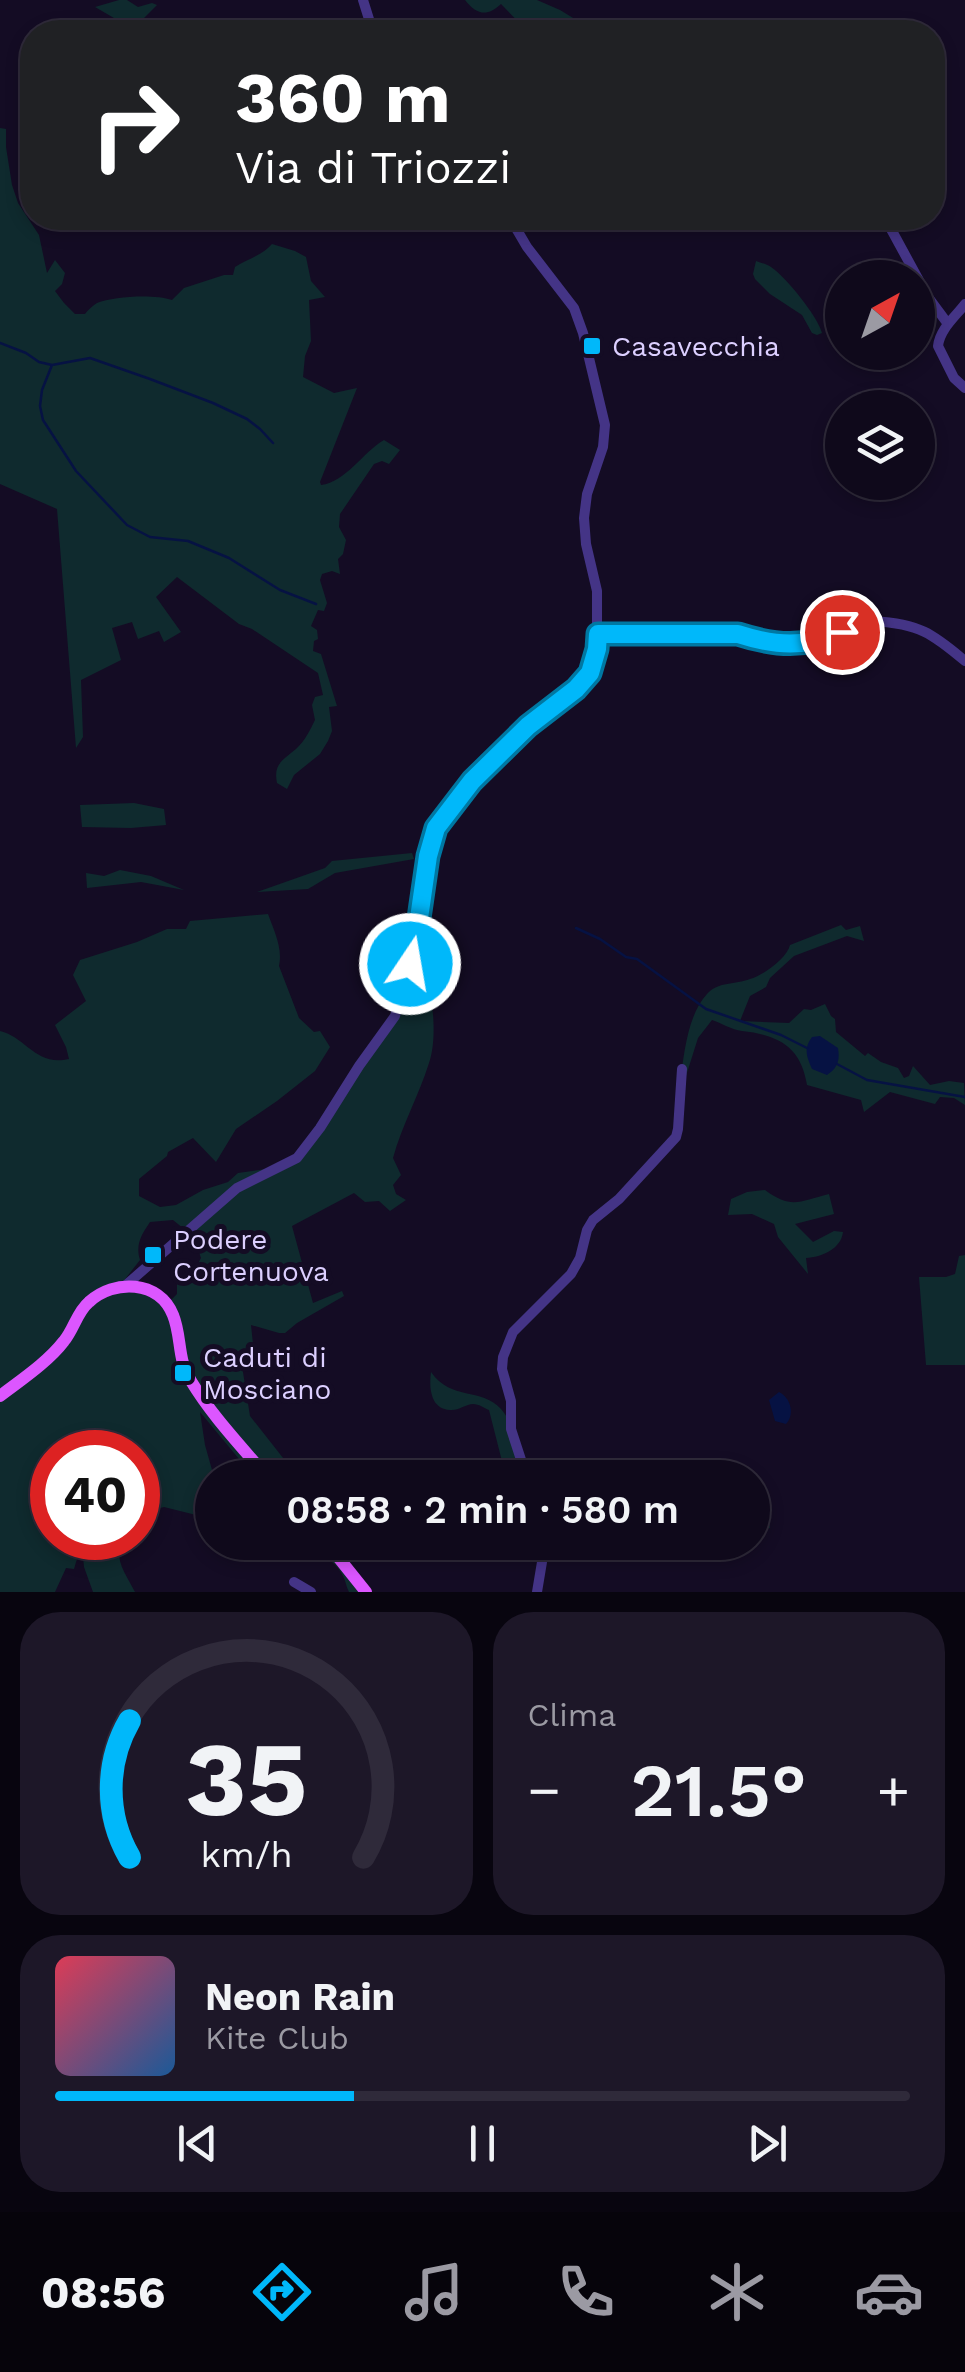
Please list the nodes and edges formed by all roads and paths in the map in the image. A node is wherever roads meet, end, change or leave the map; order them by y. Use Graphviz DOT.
graph roads {
  1 [pos="517,230"];
  2 [pos="892,230"];
  3 [pos="965,304"];
  4 [pos="948,324"];
  5 [pos="965,388"];
  6 [pos="598,634"];
  7 [pos="965,662"];
  8 [pos="682,1069"];
  9 [pos="154,1259"];
  10 [pos="126,1285"];
  11 [pos="154,1293"];
  12 [pos="0,1396"];
  13 [pos="253,1460"];
  14 [pos="521,1460"];
  15 [pos="340,1560"];
  16 [pos="542,1560"];
  17 [pos="294,1582"];
  18 [pos="311,1592"];
  19 [pos="366,1592"];
  20 [pos="537,1592"];
  1 -- 6 [label="street"];
  2 -- 4 [label="street"];
  3 -- 4 [label="street"];
  4 -- 5 [label="street"];
  6 -- 7 [label="street"];
  6 -- 9 [label="street"];
  8 -- 14 [label="street"];
  9 -- 10 [label="street"];
  9 -- 11 [label="street"];
  10 -- 11 [label="main road"];
  10 -- 12 [label="main road"];
  11 -- 13 [label="main road"];
  15 -- 19 [label="main road"];
  16 -- 20 [label="street"];
  17 -- 18 [label="street"];
}
